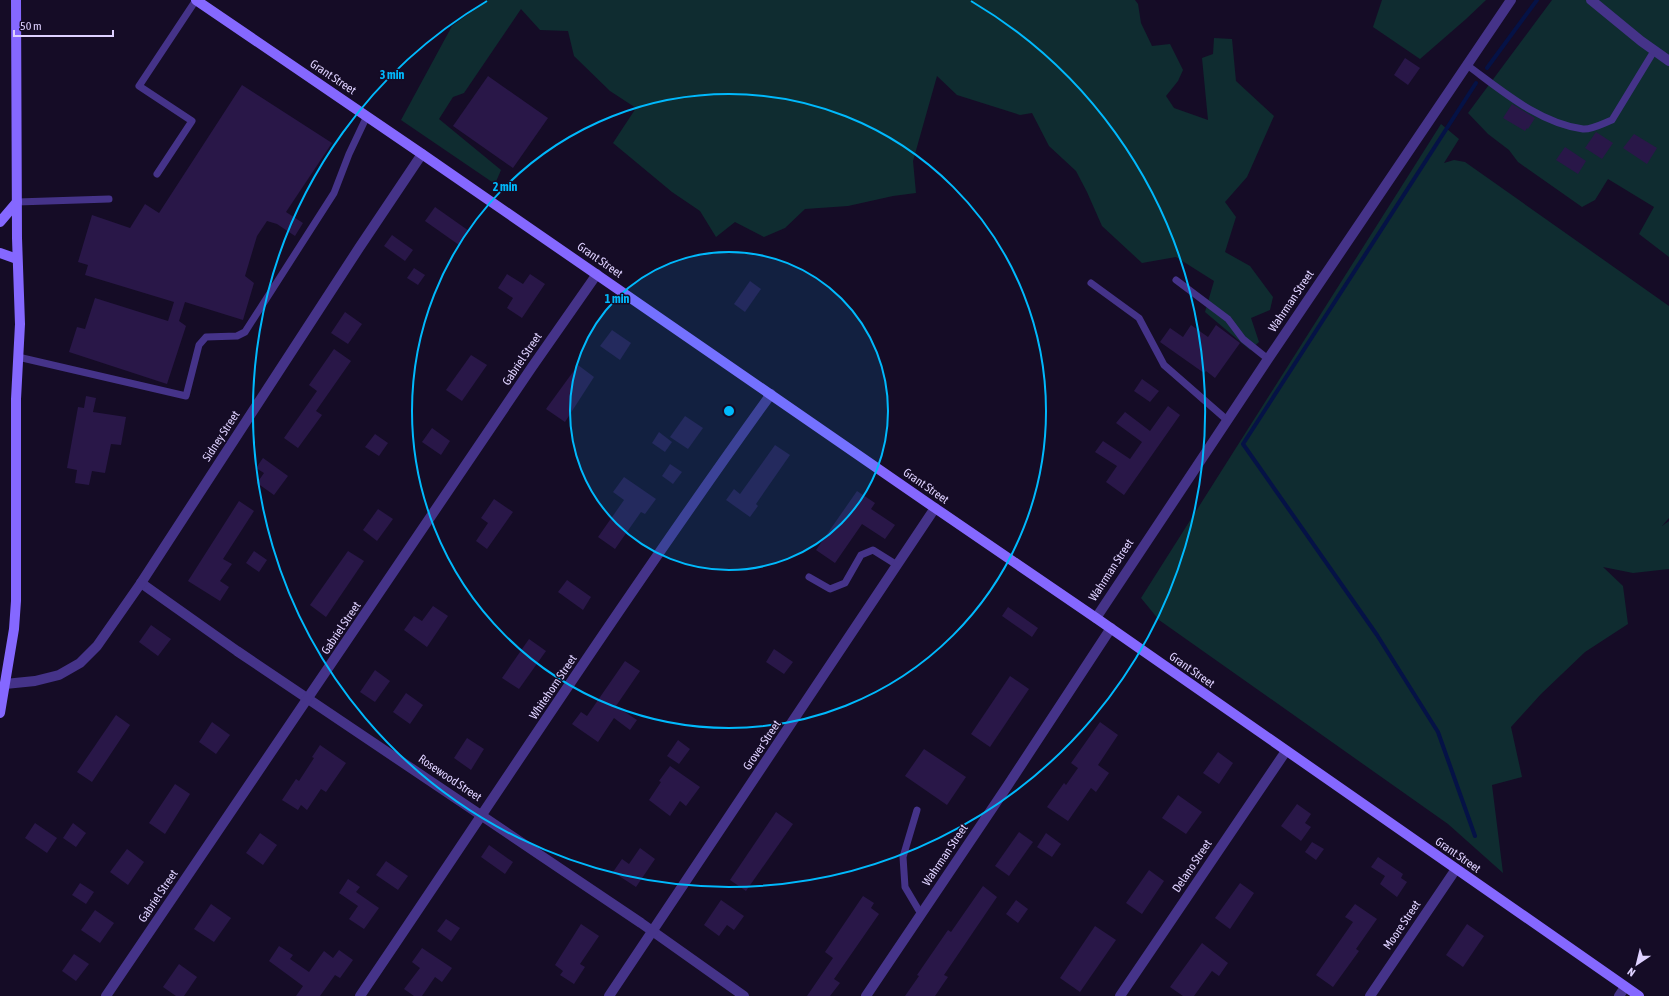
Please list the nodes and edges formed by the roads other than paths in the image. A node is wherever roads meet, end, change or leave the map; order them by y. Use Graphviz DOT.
graph roads {
  1 [pos="16,0"];
  2 [pos="196,0"];
  3 [pos="1510,0"];
  4 [pos="1591,0"];
  5 [pos="1654,51"];
  6 [pos="1669,61"];
  7 [pos="1466,65"];
  8 [pos="367,116"];
  9 [pos="422,154"];
  10 [pos="157,174"];
  11 [pos="109,199"];
  12 [pos="17,202"];
  13 [pos="0,222"];
  14 [pos="0,253"];
  15 [pos="18,260"];
  16 [pos="597,274"];
  17 [pos="1176,280"];
  18 [pos="1091,283"];
  19 [pos="18,357"];
  20 [pos="1268,359"];
  21 [pos="771,394"];
  22 [pos="1227,420"];
  23 [pos="935,508"];
  24 [pos="897,565"];
  25 [pos="809,577"];
  26 [pos="141,583"];
  27 [pos="1096,618"];
  28 [pos="1110,628"];
  29 [pos="5,684"];
  30 [pos="309,698"];
  31 [pos="0,713"];
  32 [pos="1286,751"];
  33 [pos="916,810"];
  34 [pos="482,815"];
  35 [pos="1456,869"];
  36 [pos="921,914"];
  37 [pos="653,932"];
  38 [pos="1626,987"];
  39 [pos="106,996"];
  40 [pos="360,996"];
  41 [pos="609,996"];
  42 [pos="744,996"];
  43 [pos="866,996"];
  44 [pos="1120,996"];
  45 [pos="1370,996"];
  46 [pos="1619,996"];
  47 [pos="1639,996"];
  1 -- 12 [label="street"];
  2 -- 8 [label="street, Grant Street"];
  2 -- 10 [label="lane"];
  3 -- 7 [label="street, Wahrman Street"];
  4 -- 5 [label="street"];
  5 -- 6 [label="street"];
  5 -- 7 [label="lane"];
  7 -- 20 [label="street, Wahrman Street"];
  8 -- 9 [label="street, Grant Street"];
  8 -- 19 [label="lane"];
  9 -- 16 [label="street, Grant Street"];
  9 -- 26 [label="street, Sidney Street"];
  11 -- 12 [label="lane"];
  12 -- 13 [label="street"];
  12 -- 15 [label="street"];
  14 -- 15 [label="street"];
  15 -- 19 [label="street"];
  16 -- 21 [label="street, Grant Street"];
  16 -- 30 [label="street, Gabriel Street"];
  17 -- 20 [label="lane"];
  18 -- 22 [label="lane"];
  19 -- 29 [label="street"];
  20 -- 22 [label="street, Wahrman Street"];
  21 -- 23 [label="street, Grant Street"];
  21 -- 34 [label="street, Whitehorn Street"];
  22 -- 27 [label="street, Wahrman Street"];
  23 -- 24 [label="street, Grover Street"];
  23 -- 27 [label="street, Grant Street"];
  24 -- 25 [label="lane"];
  24 -- 37 [label="street, Grover Street"];
  26 -- 29 [label="street, Sidney Street"];
  26 -- 30 [label="street, Rosewood Street"];
  27 -- 28 [label="street, Grant Street"];
  28 -- 32 [label="street, Grant Street"];
  28 -- 36 [label="street, Wahrman Street"];
  29 -- 31 [label="street"];
  30 -- 34 [label="street, Rosewood Street"];
  30 -- 39 [label="street, Gabriel Street"];
  32 -- 35 [label="street, Grant Street"];
  32 -- 44 [label="street, Delano Street"];
  33 -- 36 [label="lane"];
  34 -- 37 [label="street, Rosewood Street"];
  34 -- 40 [label="street, Whitehorn Street"];
  35 -- 38 [label="street, Grant Street"];
  35 -- 45 [label="street, Moore Street"];
  36 -- 43 [label="street, Wahrman Street"];
  37 -- 41 [label="street, Grover Street"];
  37 -- 42 [label="street, Rosewood Street"];
  38 -- 46 [label="street"];
  38 -- 47 [label="street, Grant Street"];
}
